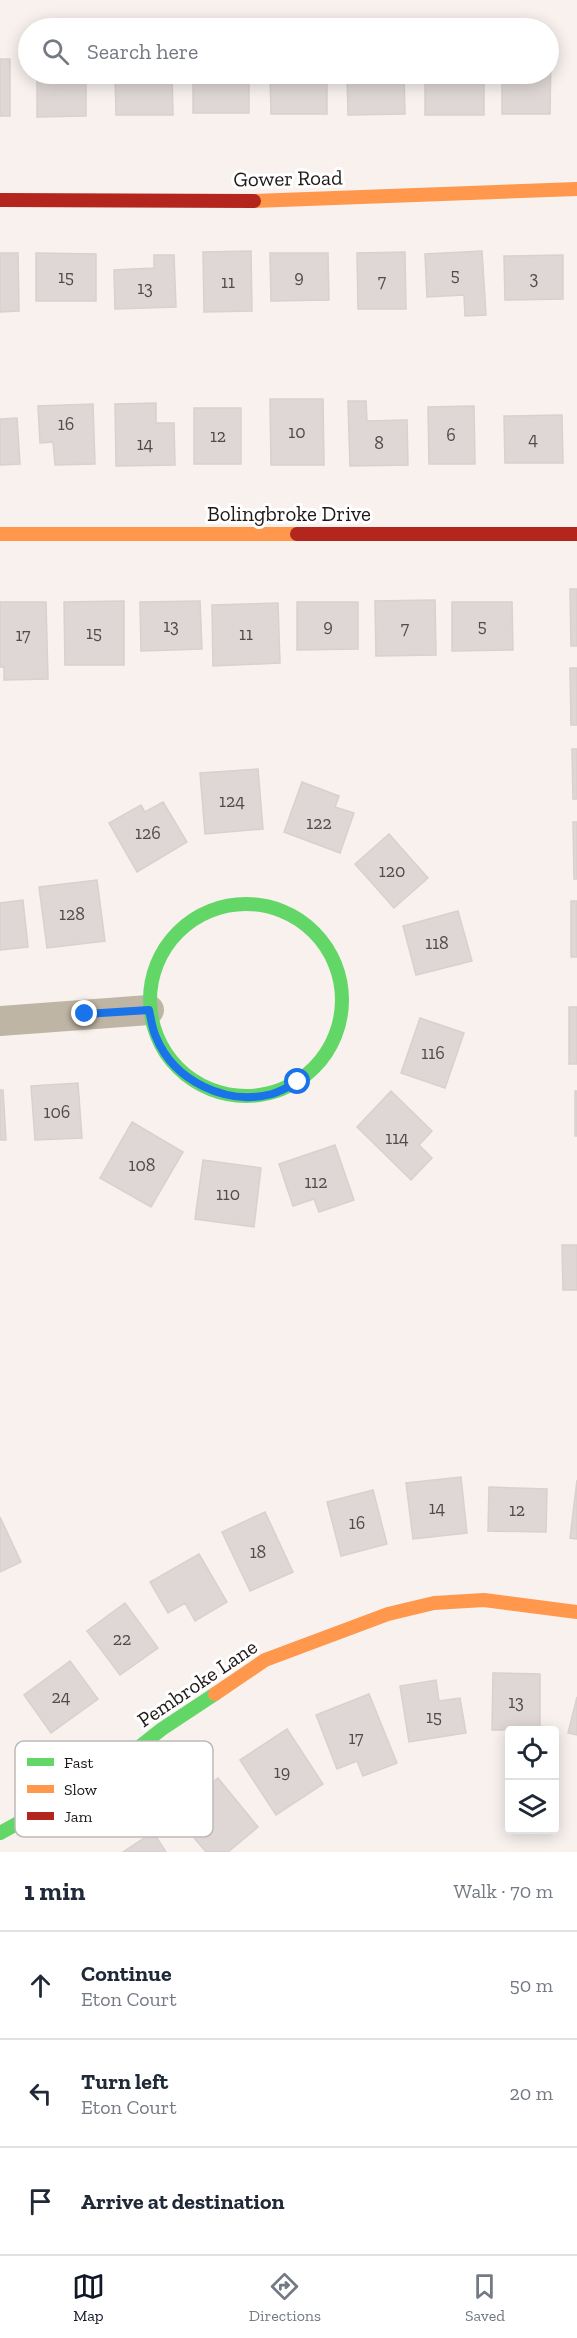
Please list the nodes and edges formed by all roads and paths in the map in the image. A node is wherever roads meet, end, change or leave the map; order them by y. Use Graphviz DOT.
graph roads {
  1 [pos="577,189"];
  2 [pos="0,200"];
  3 [pos="0,534"];
  4 [pos="577,534"];
  5 [pos="149,1010"];
  6 [pos="0,1021"];
  7 [pos="577,1612"];
  8 [pos="147,1741"];
  1 -- 2 [label="street, Gower Road"];
  3 -- 4 [label="street, Bolingbroke Drive"];
  5 -- 5 [label="street"];
  5 -- 6 [label="street"];
  7 -- 8 [label="street, Pembroke Lane"];
}
